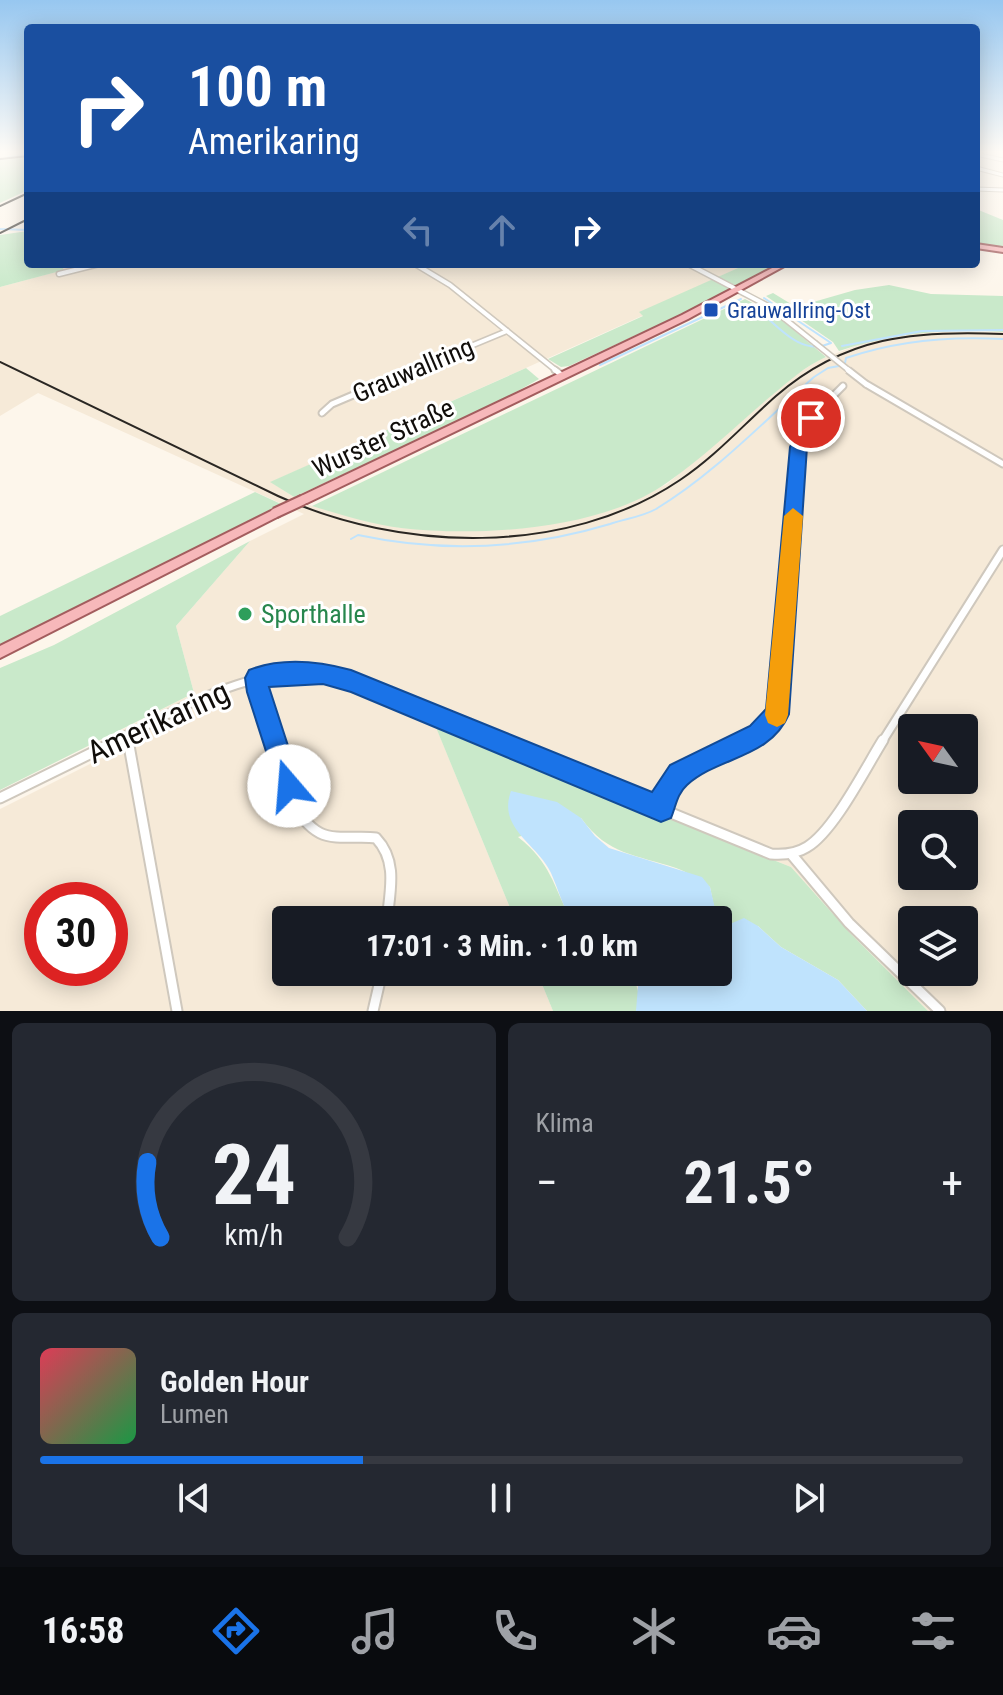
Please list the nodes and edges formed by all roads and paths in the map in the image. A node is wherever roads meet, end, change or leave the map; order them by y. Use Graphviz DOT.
graph roads {
  1 [pos="980,247"];
  2 [pos="1003,250"];
  3 [pos="83,268"];
  4 [pos="422,268"];
  5 [pos="696,268"];
  6 [pos="778,268"];
  7 [pos="59,274"];
  8 [pos="737,290"];
  9 [pos="507,331"];
  10 [pos="563,376"];
  11 [pos="843,386"];
  12 [pos="322,413"];
  13 [pos="1003,464"];
  14 [pos="1003,550"];
  15 [pos="0,652"];
  16 [pos="257,678"];
  17 [pos="127,735"];
  18 [pos="0,798"];
  19 [pos="661,809"];
  20 [pos="792,855"];
  21 [pos="388,906"];
  22 [pos="379,986"];
  23 [pos="177,1011"];
  24 [pos="373,1011"];
  25 [pos="940,1011"];
  1 -- 2 [label="main road"];
  3 -- 7 [label="street"];
  4 -- 9 [label="street, Grauwallring"];
  5 -- 8 [label="street"];
  6 -- 8 [label="main road, Wurster Straße"];
  8 -- 10 [label="main road, Wurster Straße"];
  8 -- 13 [label="street, bridge"];
  9 -- 10 [label="street, Grauwallring"];
  9 -- 12 [label="street, Grauwallring"];
  10 -- 15 [label="main road, Wurster Straße, bridge"];
  11 -- 19 [label="street"];
  14 -- 20 [label="street"];
  16 -- 17 [label="street, Amerikaring"];
  16 -- 19 [label="street, Amerikaring"];
  16 -- 21 [label="street"];
  17 -- 18 [label="street, Amerikaring"];
  17 -- 23 [label="street"];
  19 -- 20 [label="street, Amerikaring"];
  20 -- 25 [label="street"];
  22 -- 24 [label="street"];
}
